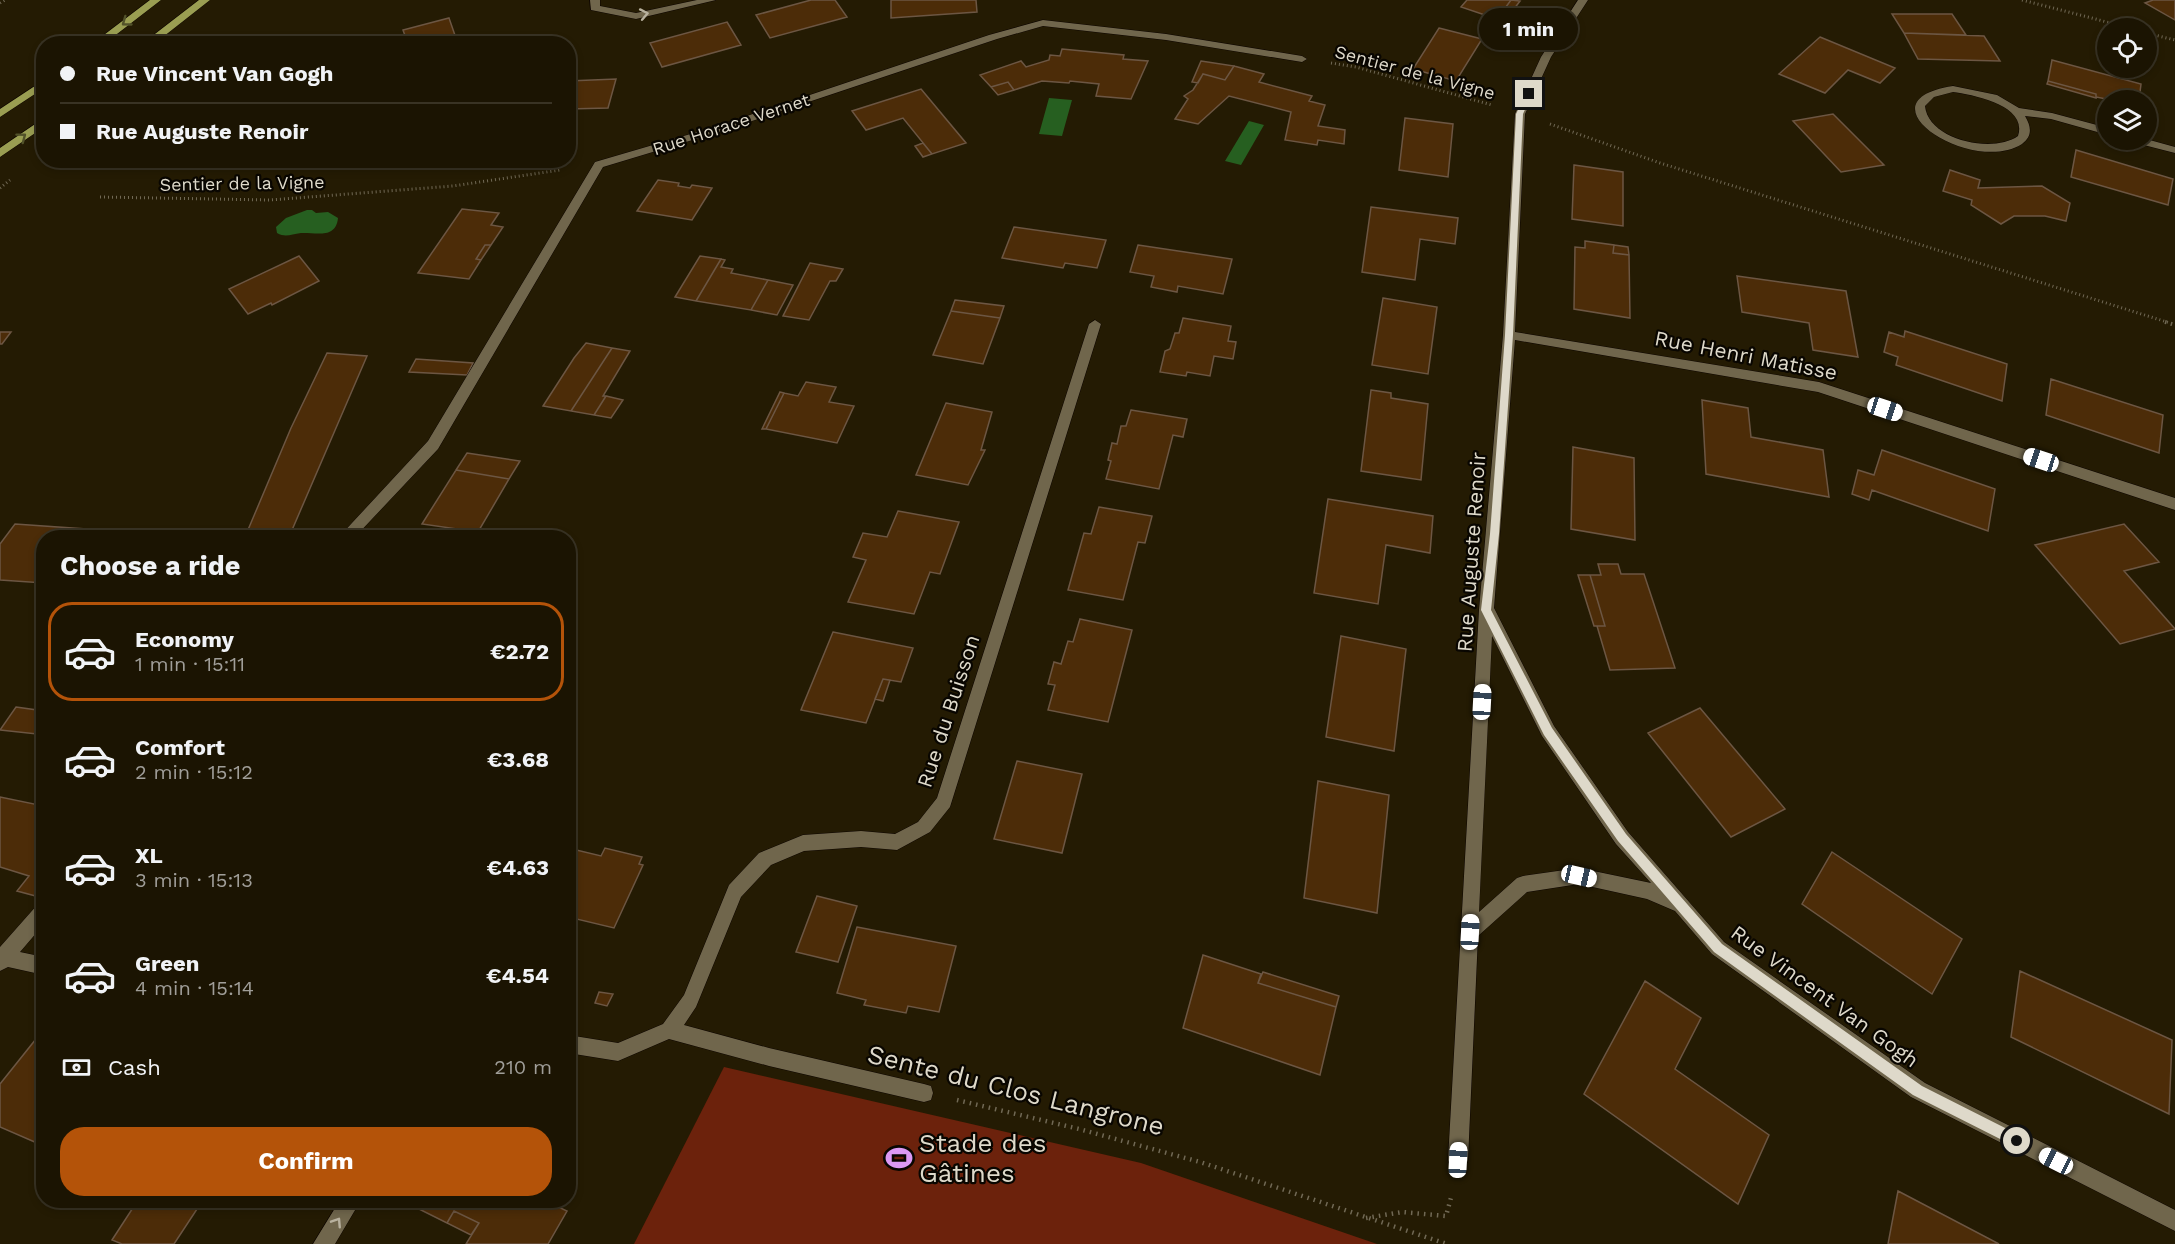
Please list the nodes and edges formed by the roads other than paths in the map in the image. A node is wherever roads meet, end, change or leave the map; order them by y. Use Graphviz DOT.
graph roads {
  1 [pos="156,0"];
  2 [pos="205,0"];
  3 [pos="595,0"];
  4 [pos="711,0"];
  5 [pos="1583,0"];
  6 [pos="108,36"];
  7 [pos="158,36"];
  8 [pos="1302,58"];
  9 [pos="36,88"];
  10 [pos="2015,111"];
  11 [pos="0,114"];
  12 [pos="36,127"];
  13 [pos="2097,129"];
  14 [pos="2157,145"];
  15 [pos="2175,150"];
  16 [pos="0,153"];
  17 [pos="1095,324"];
  18 [pos="1509,335"];
  19 [pos="2175,504"];
  20 [pos="353,530"];
  21 [pos="1486,610"];
  22 [pos="1682,907"];
  23 [pos="36,919"];
  24 [pos="1470,932"];
  25 [pos="1,959"];
  26 [pos="36,965"];
  27 [pos="669,1030"];
  28 [pos="576,1045"];
  29 [pos="924,1093"];
  30 [pos="1458,1160"];
  31 [pos="346,1208"];
  32 [pos="2175,1221"];
  33 [pos="323,1244"];
  1 -- 6 [label="main road, one-way"];
  2 -- 7 [label="main road"];
  3 -- 4 [label="street, one-way"];
  5 -- 18 [label="street, Rue Auguste Renoir"];
  8 -- 20 [label="street, Rue Horace Vernet"];
  9 -- 11 [label="main road"];
  10 -- 10 [label="street"];
  10 -- 13 [label="street"];
  16 -- 12 [label="main road, one-way"];
  14 -- 15 [label="street"];
  17 -- 27 [label="street, Rue du Buisson"];
  18 -- 19 [label="street, Rue Henri Matisse"];
  18 -- 21 [label="street, Rue Auguste Renoir"];
  21 -- 22 [label="street, Rue Vincent Van Gogh"];
  21 -- 24 [label="street, Rue Auguste Renoir"];
  22 -- 24 [label="street"];
  22 -- 32 [label="street, Rue Vincent Van Gogh"];
  23 -- 25 [label="street"];
  24 -- 30 [label="street, Rue Auguste Renoir"];
  25 -- 26 [label="street"];
  27 -- 28 [label="street"];
  27 -- 29 [label="street, Sente du Clos Langrone"];
  33 -- 31 [label="street, one-way"];
}
